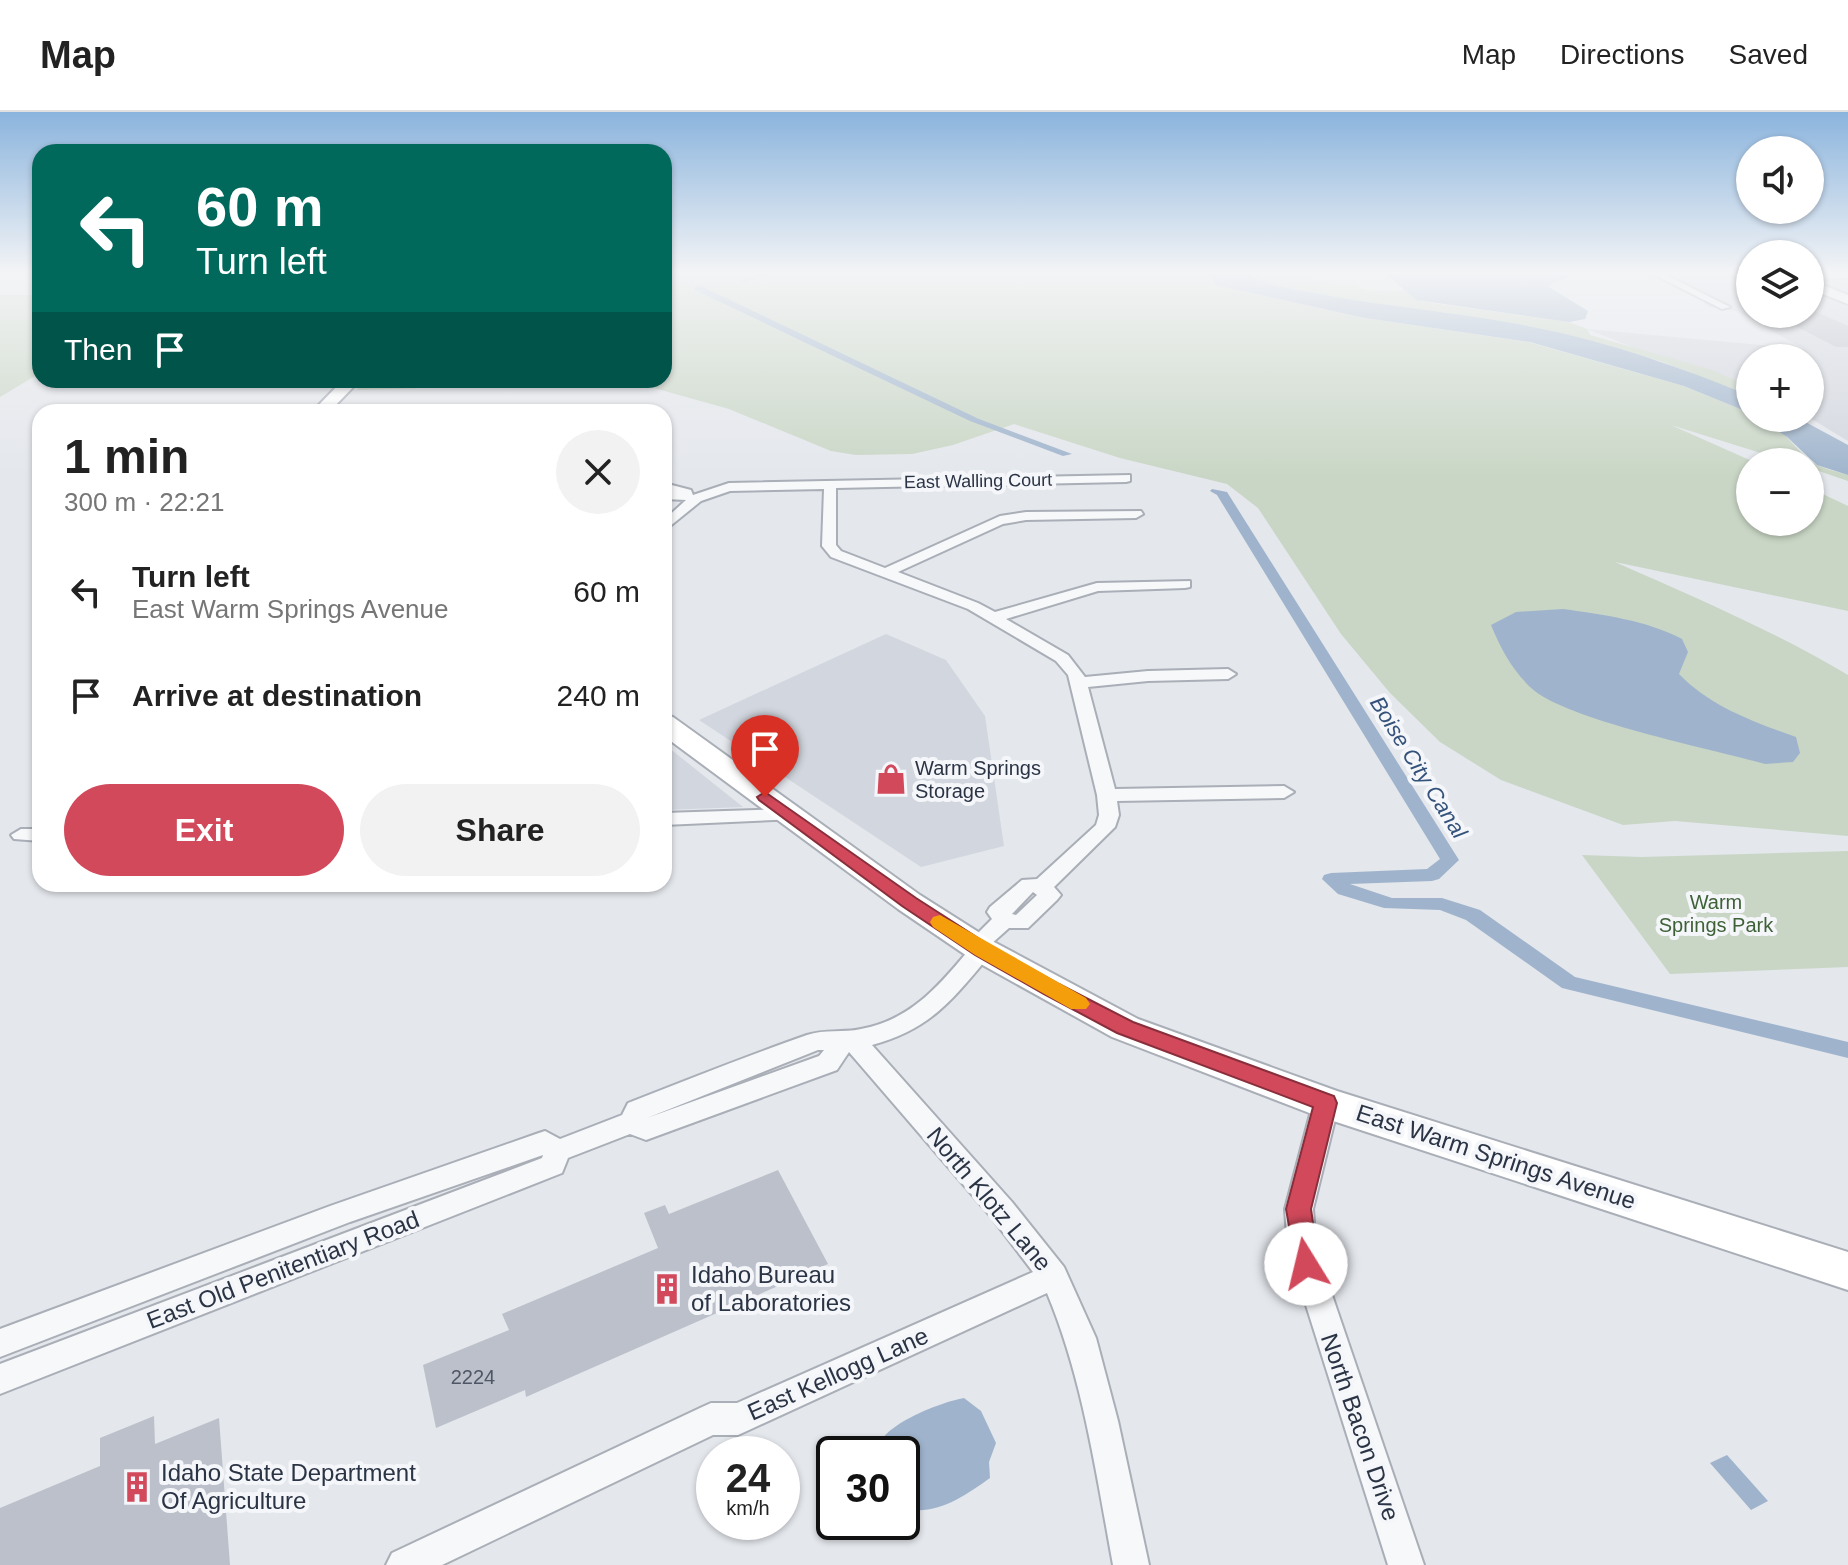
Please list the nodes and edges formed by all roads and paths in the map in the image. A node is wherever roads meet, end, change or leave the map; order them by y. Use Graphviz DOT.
graph roads {
  1 [pos="344,388"];
  2 [pos="328,404"];
  3 [pos="1126,478"];
  4 [pos="830,484"];
  5 [pos="672,489"];
  6 [pos="672,496"];
  7 [pos="691,497"];
  8 [pos="1136,514"];
  9 [pos="672,518"];
  10 [pos="887,572"];
  11 [pos="1185,584"];
  12 [pos="996,617"];
  13 [pos="1228,674"];
  14 [pos="1078,683"];
  15 [pos="672,729"];
  16 [pos="1284,792"];
  17 [pos="1107,795"];
  18 [pos="791,815"];
  19 [pos="672,819"];
  20 [pos="987,938"];
  21 [pos="848,1042"];
  22 [pos="1326,1103"];
  23 [pos="557,1151"];
  24 [pos="1848,1271"];
  25 [pos="1054,1276"];
  26 [pos="0,1343"];
  27 [pos="0,1379"];
  28 [pos="404,1565"];
  29 [pos="1131,1565"];
  30 [pos="1406,1565"];
  1 -- 2 [label="street"];
  3 -- 4 [label="street, East Walling Court"];
  4 -- 7 [label="street, East Walling Court"];
  4 -- 10 [label="street"];
  5 -- 7 [label="street"];
  6 -- 7 [label="street"];
  7 -- 9 [label="street"];
  8 -- 10 [label="street"];
  10 -- 12 [label="street"];
  11 -- 12 [label="street"];
  12 -- 14 [label="street"];
  13 -- 14 [label="street"];
  14 -- 17 [label="street"];
  15 -- 18 [label="street, East Warm Springs Avenue"];
  16 -- 17 [label="street"];
  17 -- 20 [label="street"];
  18 -- 19 [label="street"];
  18 -- 20 [label="street, East Warm Springs Avenue"];
  20 -- 21 [label="street, East Old Penitentiary Road"];
  20 -- 22 [label="street, East Warm Springs Avenue"];
  21 -- 23 [label="street, East Old Penitentiary Road"];
  21 -- 25 [label="street, North Klotz Lane"];
  22 -- 24 [label="street, East Warm Springs Avenue"];
  22 -- 30 [label="street, North Bacon Drive"];
  23 -- 26 [label="street, East Old Penitentiary Road"];
  23 -- 27 [label="street, East Old Penitentiary Road"];
  25 -- 28 [label="street, East Kellogg Lane"];
  25 -- 29 [label="street, North Klotz Lane"];
}
